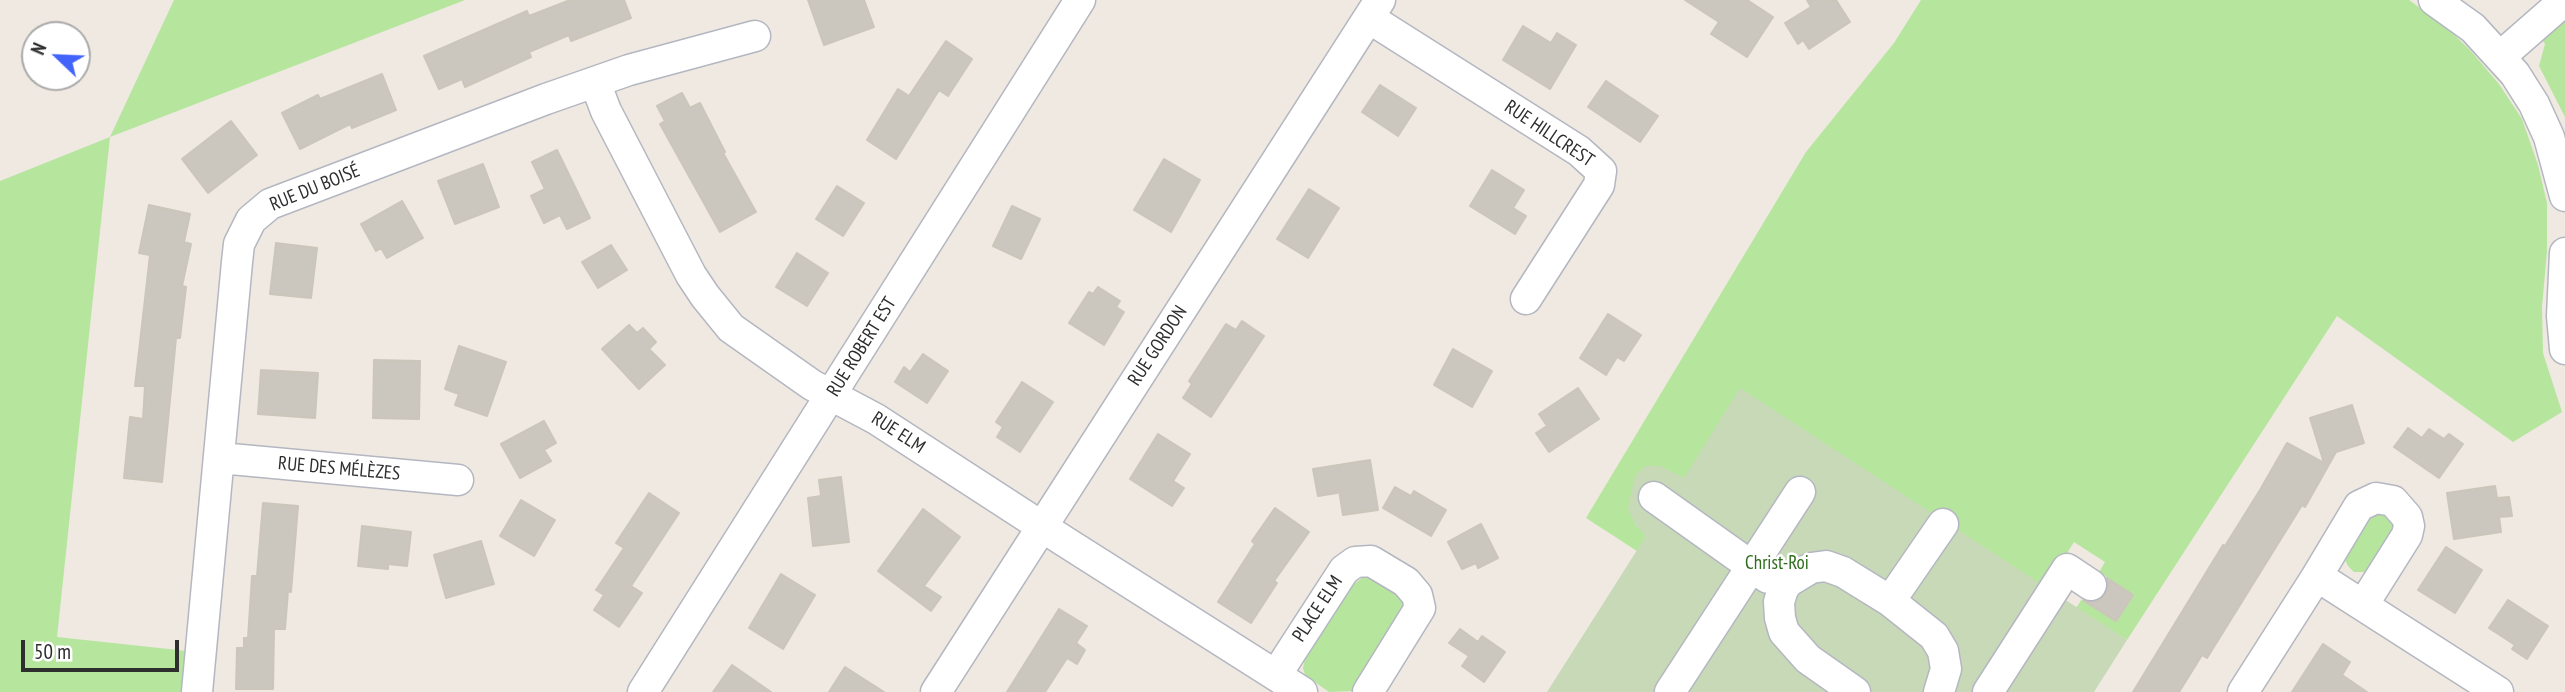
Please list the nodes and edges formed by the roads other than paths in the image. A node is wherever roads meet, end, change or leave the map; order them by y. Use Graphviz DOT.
graph roads {
  1 [pos="1080,0"];
  2 [pos="2434,0"];
  3 [pos="2565,0"];
  4 [pos="1374,9"];
  5 [pos="755,36"];
  6 [pos="2501,56"];
  7 [pos="594,82"];
  8 [pos="2565,196"];
  9 [pos="2565,253"];
  10 [pos="1526,299"];
  11 [pos="2565,349"];
  12 [pos="832,395"];
  13 [pos="220,458"];
  14 [pos="458,480"];
  15 [pos="1800,492"];
  16 [pos="1654,497"];
  17 [pos="1944,524"];
  18 [pos="1042,527"];
  19 [pos="1752,566"];
  20 [pos="2317,576"];
  21 [pos="2091,585"];
  22 [pos="1783,589"];
  23 [pos="1890,600"];
  24 [pos="2363,605"];
  25 [pos="1276,675"];
  26 [pos="1841,688"];
  27 [pos="197,692"];
  28 [pos="643,692"];
  29 [pos="936,692"];
  30 [pos="1302,692"];
  31 [pos="1368,692"];
  32 [pos="1670,692"];
  33 [pos="1939,692"];
  34 [pos="1988,692"];
  35 [pos="2243,692"];
  36 [pos="2498,692"];
  1 -- 12 [label="street, RUE ROBERT EST"];
  2 -- 6 [label="street"];
  3 -- 6 [label="street"];
  4 -- 10 [label="street, RUE HILLCREST"];
  4 -- 18 [label="street, RUE GORDON"];
  5 -- 7 [label="street, RUE DU BOISÉ"];
  6 -- 8 [label="street"];
  7 -- 12 [label="street, RUE ELM"];
  7 -- 13 [label="street, RUE DU BOISÉ"];
  9 -- 11 [label="street"];
  12 -- 18 [label="street, RUE ELM"];
  12 -- 28 [label="street, RUE ROBERT EST"];
  13 -- 14 [label="street, RUE DES MÉLÈZES"];
  13 -- 27 [label="street, RUE DU BOISÉ"];
  15 -- 19 [label="street"];
  16 -- 19 [label="street"];
  17 -- 23 [label="street"];
  18 -- 25 [label="street, RUE ELM"];
  18 -- 29 [label="street, RUE GORDON"];
  19 -- 22 [label="street"];
  19 -- 32 [label="street"];
  20 -- 24 [label="street"];
  20 -- 24 [label="street"];
  20 -- 35 [label="street"];
  21 -- 34 [label="street"];
  22 -- 23 [label="street"];
  22 -- 26 [label="street"];
  23 -- 33 [label="street"];
  24 -- 36 [label="street"];
  25 -- 30 [label="street, RUE ELM"];
  25 -- 31 [label="street, PLACE ELM"];
}
